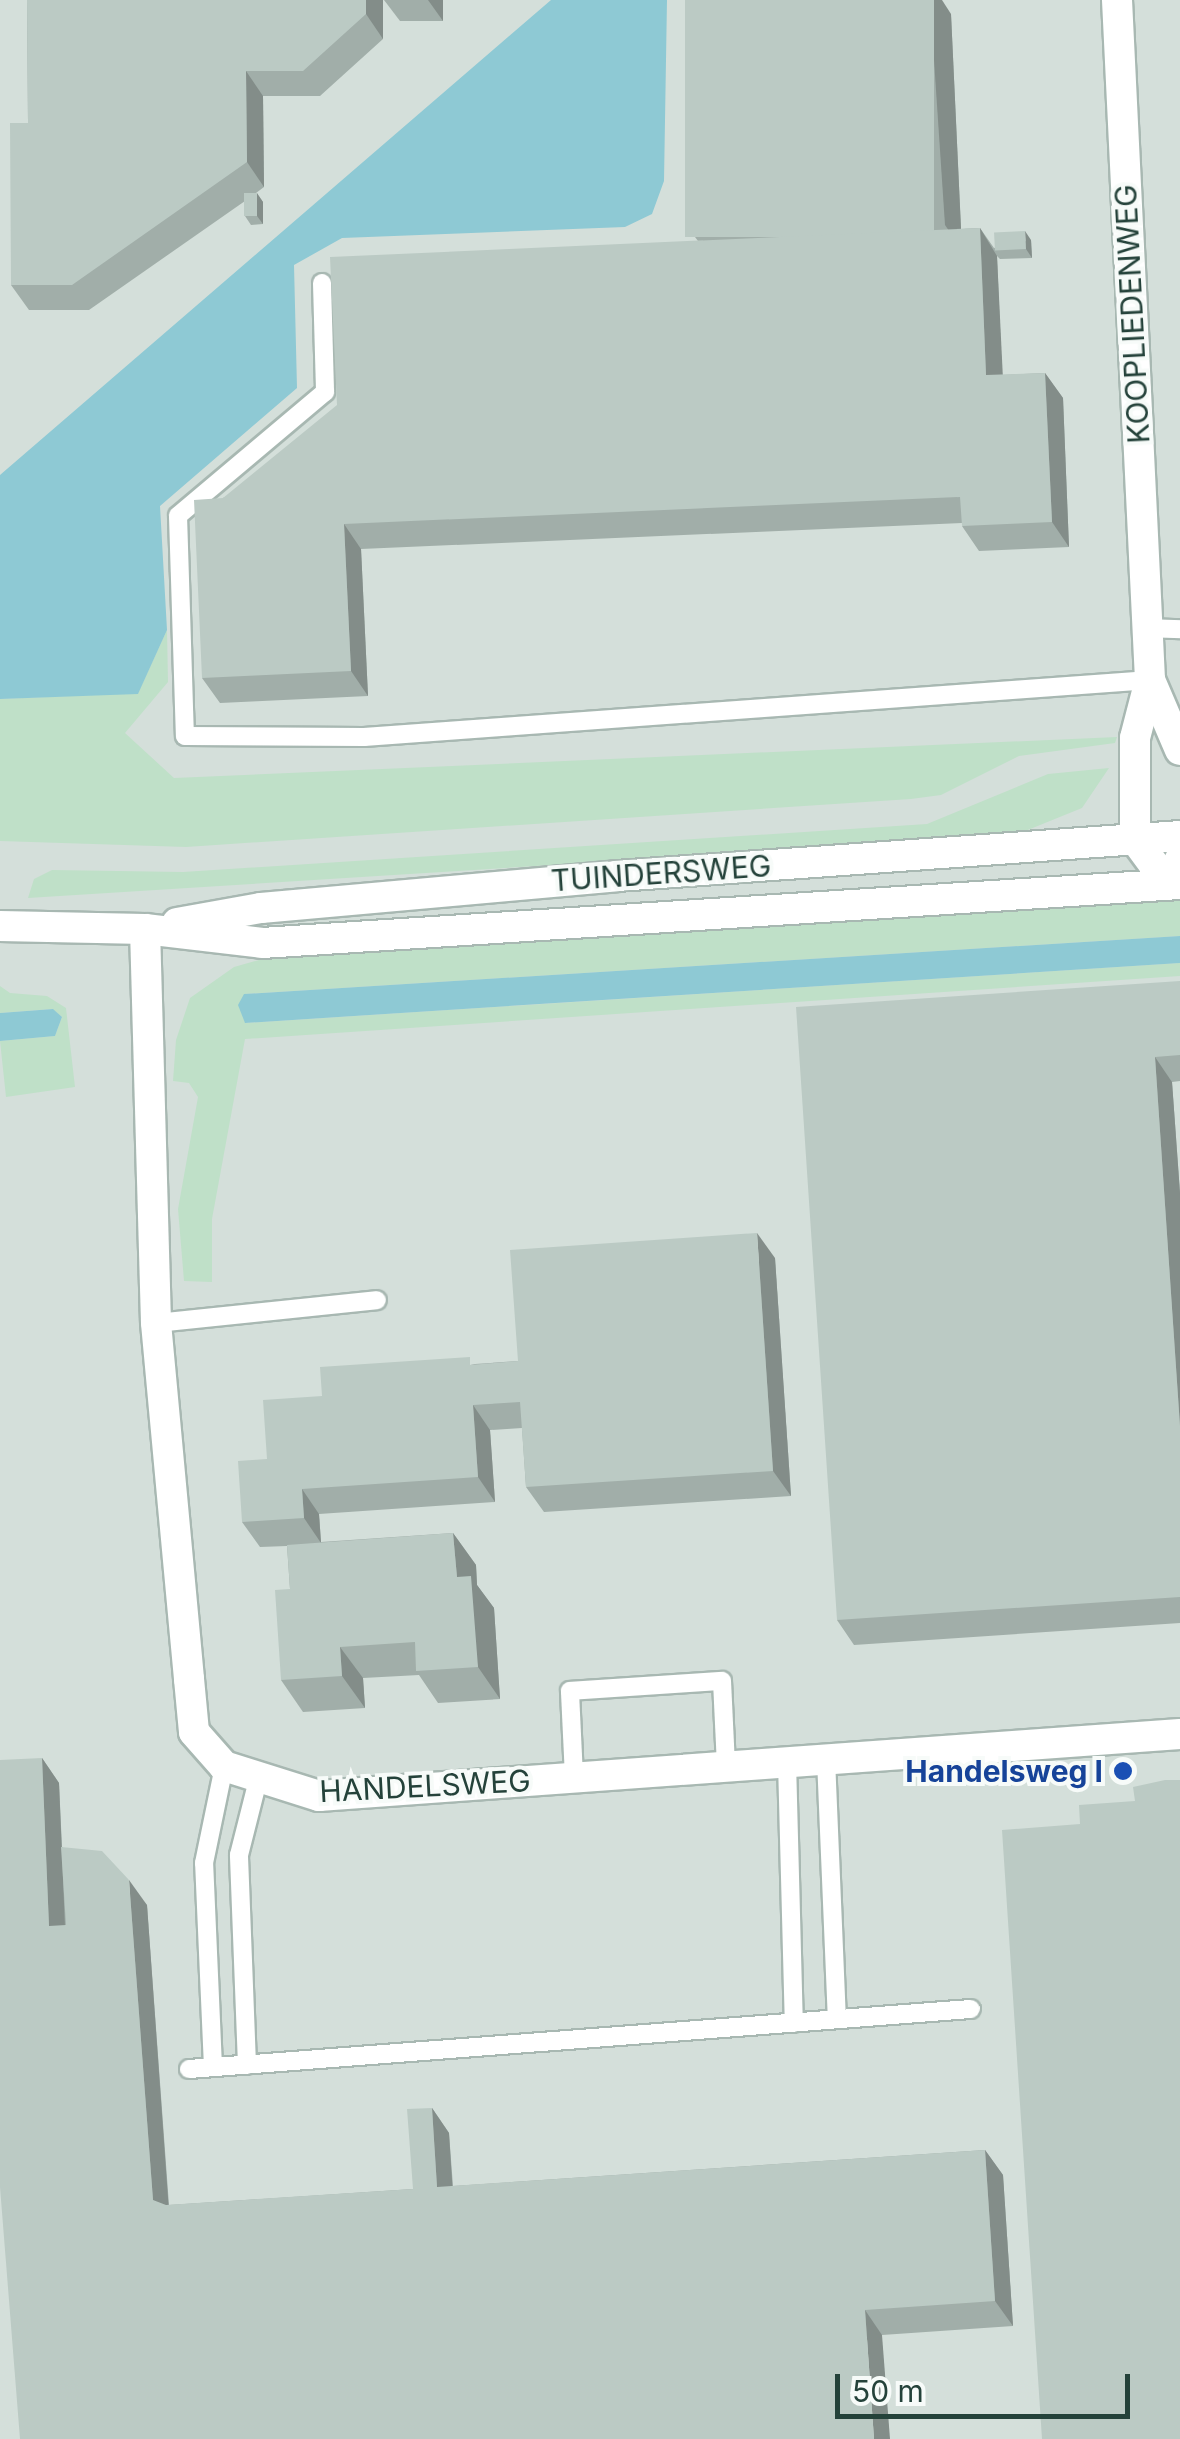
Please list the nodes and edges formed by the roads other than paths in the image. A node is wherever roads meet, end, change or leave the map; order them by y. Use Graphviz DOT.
graph roads {
  1 [pos="1117,0"];
  2 [pos="322,283"];
  3 [pos="1146,628"];
  4 [pos="1180,629"];
  5 [pos="1150,680"];
  6 [pos="1180,750"];
  7 [pos="1180,836"];
  8 [pos="1134,838"];
  9 [pos="1176,876"];
  10 [pos="0,926"];
  11 [pos="145,929"];
  12 [pos="378,1300"];
  13 [pos="156,1323"];
  14 [pos="1180,1734"];
  15 [pos="826,1758"];
  16 [pos="787,1762"];
  17 [pos="224,1766"];
  18 [pos="726,1766"];
  19 [pos="574,1777"];
  20 [pos="258,1780"];
  21 [pos="971,2008"];
  22 [pos="837,2019"];
  23 [pos="794,2022"];
  24 [pos="246,2065"];
  25 [pos="212,2068"];
  26 [pos="189,2069"];
  1 -- 3 [label="street, KOOPLIEDENWEG"];
  2 -- 5 [label="lane"];
  3 -- 4 [label="lane"];
  3 -- 5 [label="street, KOOPLIEDENWEG"];
  5 -- 6 [label="street, KOOPLIEDENWEG"];
  5 -- 8 [label="street, KOOPLIEDENWEG"];
  7 -- 8 [label="street, TUINDERSWEG"];
  8 -- 9 [label="street"];
  8 -- 11 [label="street, TUINDERSWEG"];
  9 -- 11 [label="street, TUINDERSWEG"];
  10 -- 11 [label="street, TUINDERSWEG"];
  11 -- 13 [label="street, HANDELSWEG"];
  12 -- 13 [label="lane"];
  13 -- 17 [label="street, HANDELSWEG"];
  14 -- 15 [label="street, HANDELSWEG"];
  15 -- 16 [label="street, HANDELSWEG"];
  15 -- 22 [label="lane"];
  16 -- 18 [label="street, HANDELSWEG"];
  16 -- 23 [label="lane"];
  17 -- 20 [label="street, HANDELSWEG"];
  17 -- 25 [label="lane"];
  18 -- 19 [label="street, HANDELSWEG"];
  18 -- 19 [label="lane"];
  19 -- 20 [label="street, HANDELSWEG"];
  20 -- 24 [label="lane"];
  21 -- 22 [label="lane"];
  22 -- 23 [label="lane"];
  23 -- 24 [label="lane"];
  24 -- 25 [label="lane"];
  25 -- 26 [label="lane"];
}
